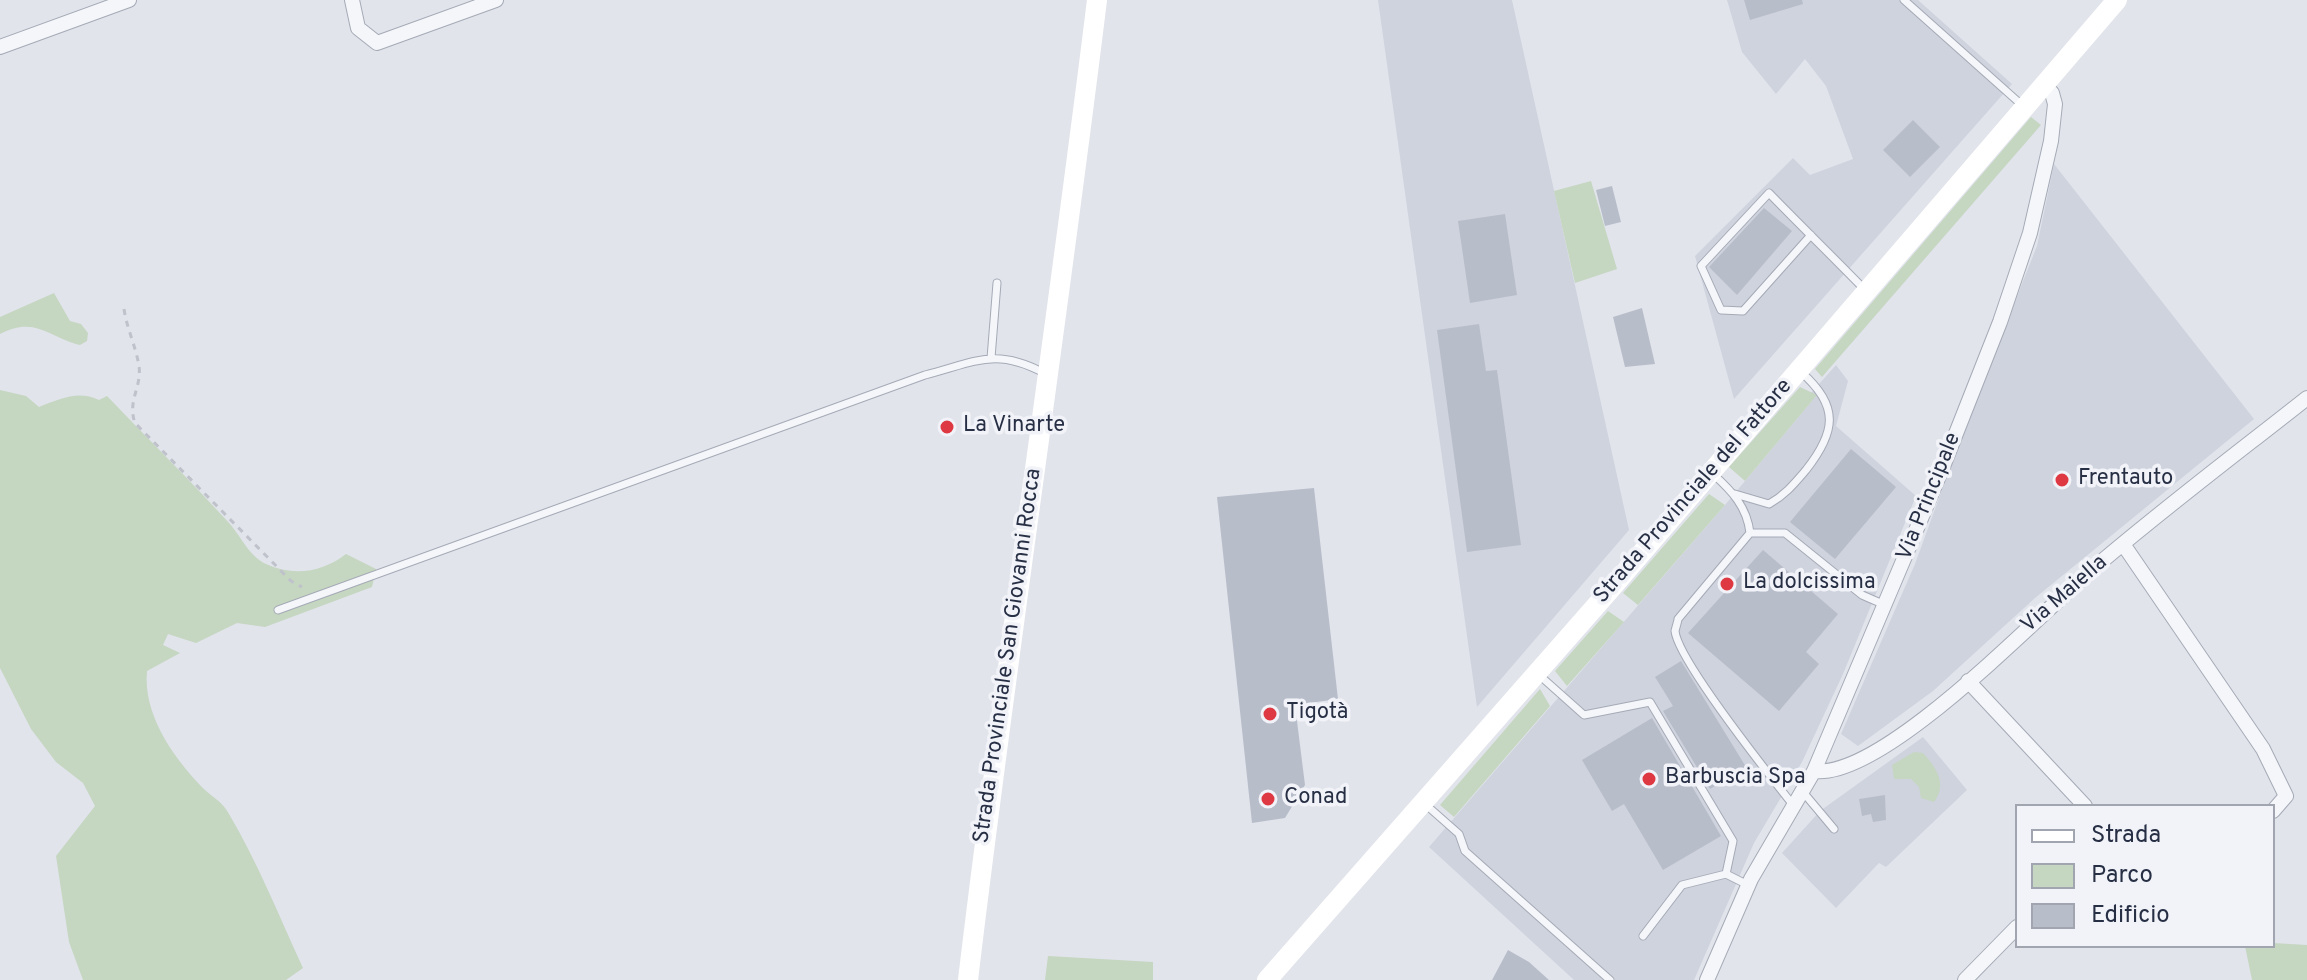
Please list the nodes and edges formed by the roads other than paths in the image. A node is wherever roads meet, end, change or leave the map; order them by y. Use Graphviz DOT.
graph roads {
  1 [pos="129,0"];
  2 [pos="352,0"];
  3 [pos="496,0"];
  4 [pos="1097,0"];
  5 [pos="1904,0"];
  6 [pos="2117,0"];
  7 [pos="0,47"];
  8 [pos="2044,85"];
  9 [pos="2024,107"];
  10 [pos="1811,235"];
  11 [pos="997,283"];
  12 [pos="1866,291"];
  13 [pos="991,358"];
  14 [pos="1799,370"];
  15 [pos="1047,374"];
  16 [pos="2307,398"];
  17 [pos="1711,473"];
  18 [pos="1735,494"];
  19 [pos="1750,533"];
  20 [pos="2123,544"];
  21 [pos="1885,605"];
  22 [pos="278,610"];
  23 [pos="1537,673"];
  24 [pos="1968,681"];
  25 [pos="1814,771"];
  26 [pos="1803,792"];
  27 [pos="1424,803"];
  28 [pos="2083,804"];
  29 [pos="1794,805"];
  30 [pos="2275,809"];
  31 [pos="1834,829"];
  32 [pos="1726,874"];
  33 [pos="1748,885"];
  34 [pos="2015,929"];
  35 [pos="1643,936"];
  36 [pos="968,980"];
  37 [pos="1267,980"];
  38 [pos="1610,980"];
  39 [pos="1707,980"];
  40 [pos="1965,980"];
  1 -- 7 [label="street"];
  2 -- 3 [label="street"];
  4 -- 15 [label="main road, Strada Provinciale San Giovanni Rocca"];
  5 -- 9 [label="lane"];
  6 -- 8 [label="main road, Strada Provinciale del Fattore"];
  8 -- 9 [label="main road, Strada Provinciale del Fattore"];
  8 -- 21 [label="street, Via Principale"];
  9 -- 12 [label="main road, Strada Provinciale del Fattore"];
  10 -- 10 [label="lane"];
  10 -- 12 [label="lane"];
  11 -- 13 [label="lane"];
  12 -- 14 [label="main road, Strada Provinciale del Fattore"];
  13 -- 15 [label="lane"];
  13 -- 22 [label="lane"];
  14 -- 17 [label="main road, Strada Provinciale del Fattore"];
  14 -- 18 [label="lane"];
  15 -- 36 [label="main road, Strada Provinciale San Giovanni Rocca"];
  16 -- 20 [label="street, Via Maiella"];
  17 -- 18 [label="lane"];
  17 -- 23 [label="main road, Strada Provinciale del Fattore"];
  18 -- 19 [label="lane"];
  19 -- 21 [label="lane"];
  19 -- 29 [label="lane"];
  20 -- 24 [label="street, Via Maiella"];
  20 -- 30 [label="street"];
  21 -- 25 [label="street, Via Principale"];
  23 -- 27 [label="main road, Strada Provinciale del Fattore"];
  23 -- 32 [label="lane"];
  24 -- 25 [label="street, Via Maiella"];
  24 -- 28 [label="street"];
  25 -- 26 [label="street, Via Principale"];
  26 -- 29 [label="street, Via Principale"];
  26 -- 31 [label="lane"];
  27 -- 37 [label="main road, Strada Provinciale del Fattore"];
  27 -- 38 [label="lane"];
  29 -- 33 [label="street, Via Principale"];
  32 -- 33 [label="lane"];
  32 -- 35 [label="lane"];
  33 -- 39 [label="street, Via Principale"];
  34 -- 40 [label="street"];
}
